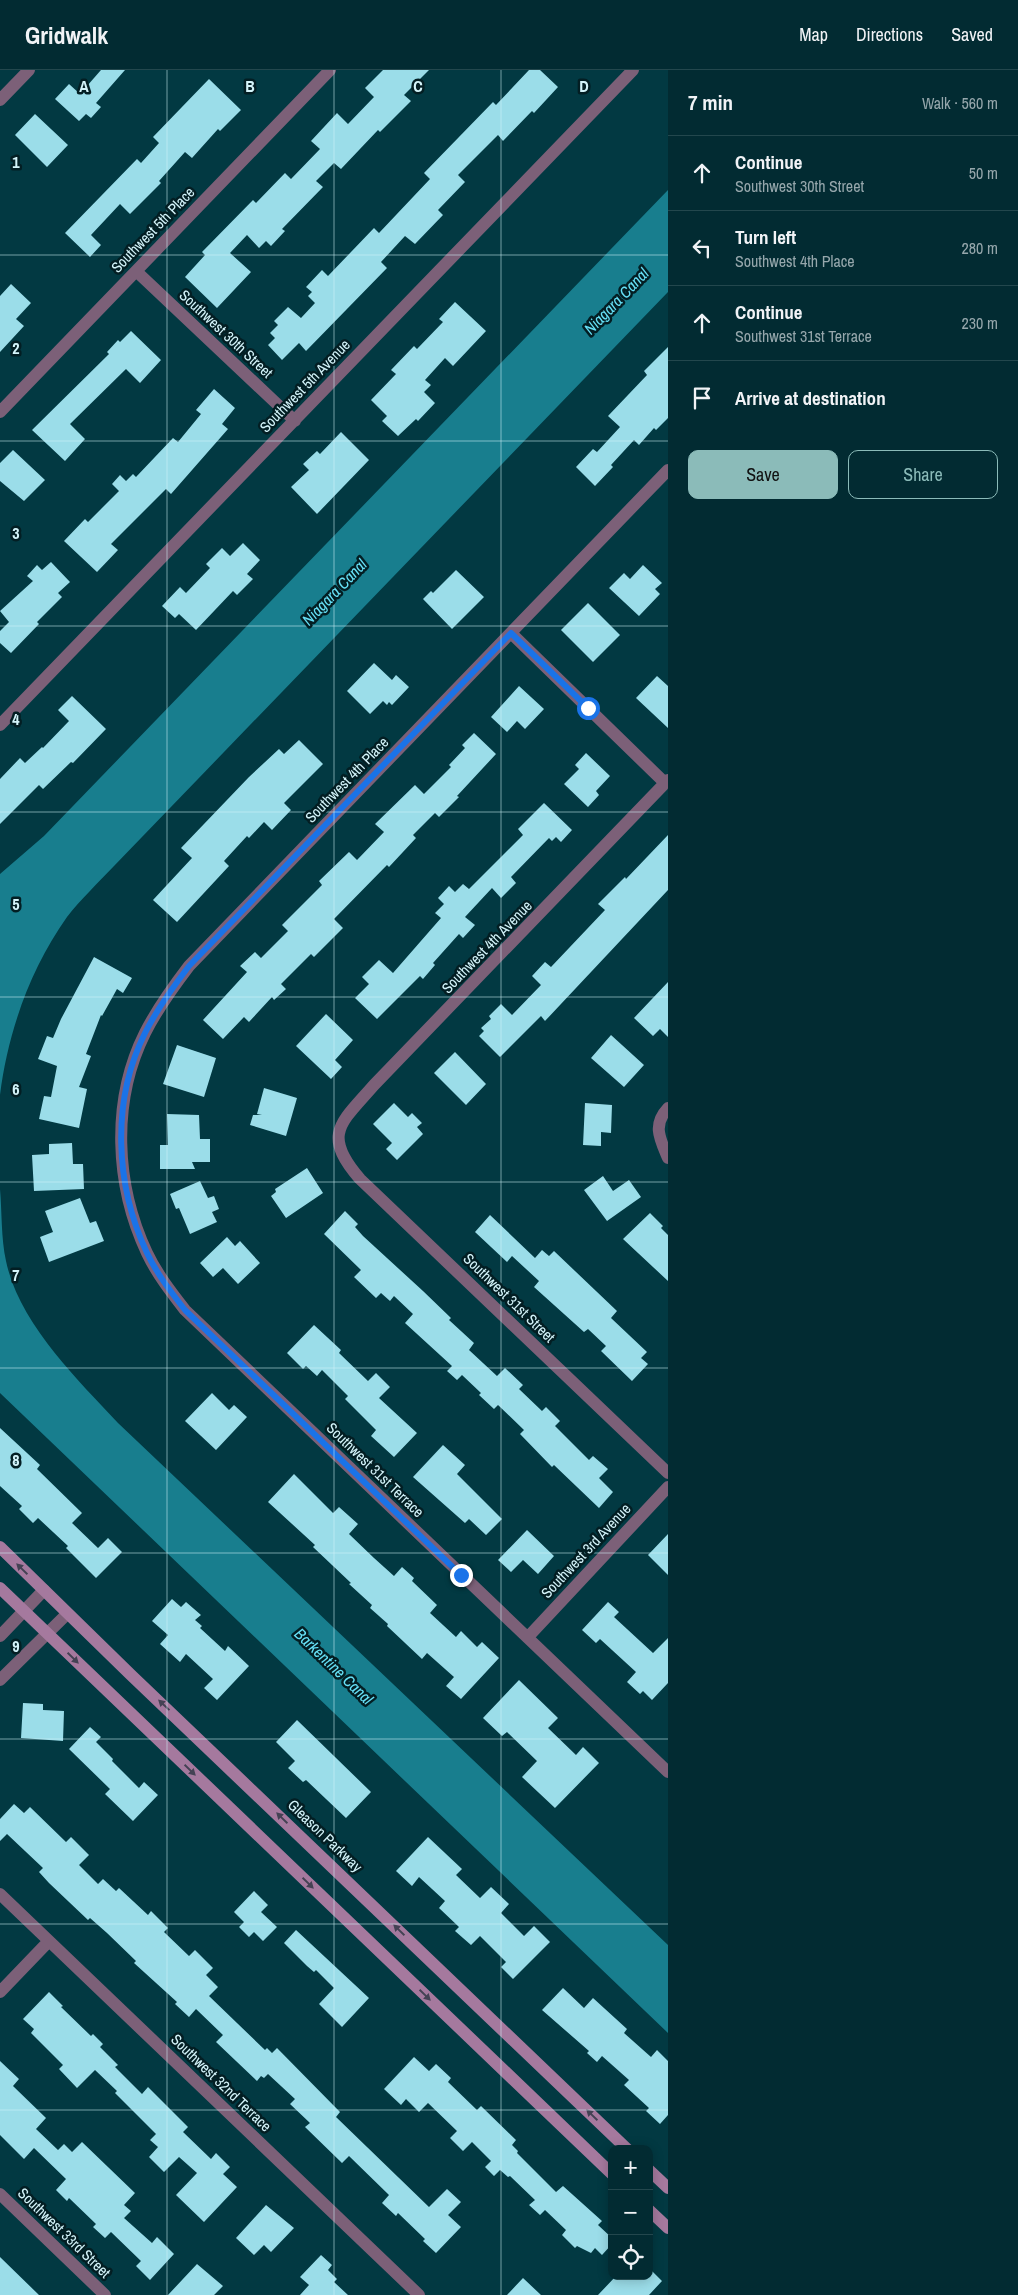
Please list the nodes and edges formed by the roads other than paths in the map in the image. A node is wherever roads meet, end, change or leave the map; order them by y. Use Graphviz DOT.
graph roads {
  1 [pos="29,70"];
  2 [pos="330,70"];
  3 [pos="633,70"];
  4 [pos="0,100"];
  5 [pos="136,271"];
  6 [pos="0,412"];
  7 [pos="295,420"];
  8 [pos="668,470"];
  9 [pos="511,633"];
  10 [pos="0,725"];
  11 [pos="667,782"];
  12 [pos="668,1108"];
  13 [pos="338,1141"];
  14 [pos="121,1153"];
  15 [pos="668,1158"];
  16 [pos="668,1473"];
  17 [pos="668,1487"];
  18 [pos="0,1547"];
  19 [pos="0,1588"];
  20 [pos="44,1590"];
  21 [pos="23,1611"];
  22 [pos="67,1614"];
  23 [pos="47,1633"];
  24 [pos="0,1636"];
  25 [pos="528,1637"];
  26 [pos="0,1680"];
  27 [pos="668,1772"];
  28 [pos="0,1894"];
  29 [pos="49,1942"];
  30 [pos="0,1992"];
  31 [pos="623,2145"];
  32 [pos="608,2170"];
  33 [pos="653,2174"];
  34 [pos="668,2188"];
  35 [pos="0,2194"];
  36 [pos="653,2214"];
  37 [pos="668,2228"];
  38 [pos="105,2295"];
  39 [pos="419,2295"];
  1 -- 4 [label="street"];
  2 -- 5 [label="street, Southwest 5th Place"];
  3 -- 7 [label="street, Southwest 5th Avenue"];
  5 -- 6 [label="street, Southwest 5th Place"];
  5 -- 7 [label="street, Southwest 30th Street"];
  7 -- 10 [label="street, Southwest 5th Avenue"];
  8 -- 9 [label="street, Southwest 4th Place"];
  9 -- 11 [label="street"];
  9 -- 14 [label="street, Southwest 4th Place"];
  11 -- 13 [label="street, Southwest 4th Avenue"];
  12 -- 15 [label="street"];
  13 -- 16 [label="street, Southwest 31st Street"];
  14 -- 25 [label="street, Southwest 31st Terrace"];
  17 -- 25 [label="street, Southwest 3rd Avenue"];
  20 -- 18 [label="main road, Gleason Parkway, one-way"];
  19 -- 21 [label="main road"];
  20 -- 21 [label="street"];
  20 -- 22 [label="main road, Gleason Parkway"];
  21 -- 23 [label="main road"];
  21 -- 24 [label="street"];
  22 -- 23 [label="street"];
  31 -- 22 [label="main road, Gleason Parkway, one-way"];
  23 -- 26 [label="street"];
  23 -- 32 [label="main road, one-way"];
  25 -- 27 [label="street, Southwest 31st Terrace"];
  28 -- 29 [label="street, Southwest 32nd Terrace"];
  29 -- 30 [label="street"];
  29 -- 39 [label="street, Southwest 32nd Terrace"];
  33 -- 34 [label="main road"];
  35 -- 38 [label="street, Southwest 33rd Street"];
  36 -- 37 [label="main road"];
}
